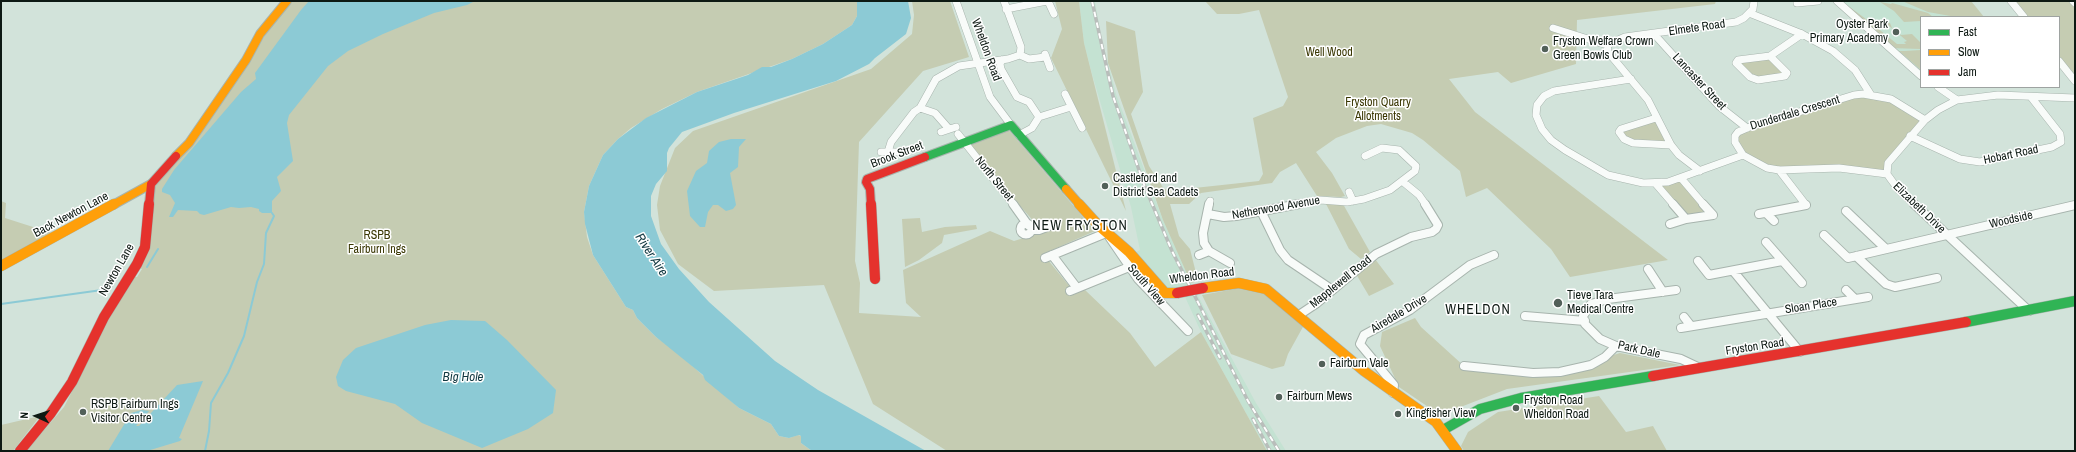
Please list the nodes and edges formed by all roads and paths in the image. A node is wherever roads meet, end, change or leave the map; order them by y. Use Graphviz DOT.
graph roads {
  1 [pos="287,1"];
  2 [pos="956,1"];
  3 [pos="1004,1"];
  4 [pos="1047,1"];
  5 [pos="1754,1"];
  6 [pos="1818,1"];
  7 [pos="1837,1"];
  8 [pos="2011,1"];
  9 [pos="1798,4"];
  10 [pos="1006,9"];
  11 [pos="1749,13"];
  12 [pos="1054,14"];
  13 [pos="2023,16"];
  14 [pos="1553,28"];
  15 [pos="1654,34"];
  16 [pos="1802,34"];
  17 [pos="1607,44"];
  18 [pos="1020,55"];
  19 [pos="1770,56"];
  20 [pos="1002,60"];
  21 [pos="977,62"];
  22 [pos="2060,62"];
  23 [pos="1050,68"];
  24 [pos="1920,75"];
  25 [pos="1632,80"];
  26 [pos="2075,81"];
  27 [pos="1939,88"];
  28 [pos="1065,94"];
  29 [pos="1871,94"];
  30 [pos="2031,97"];
  31 [pos="2075,98"];
  32 [pos="1957,100"];
  33 [pos="1071,107"];
  34 [pos="920,108"];
  35 [pos="1039,118"];
  36 [pos="1656,118"];
  37 [pos="1925,120"];
  38 [pos="1011,125"];
  39 [pos="1082,128"];
  40 [pos="1747,128"];
  41 [pos="941,132"];
  42 [pos="957,133"];
  43 [pos="1019,135"];
  44 [pos="1910,136"];
  45 [pos="1671,145"];
  46 [pos="899,152"];
  47 [pos="1743,155"];
  48 [pos="1365,156"];
  49 [pos="1779,170"];
  50 [pos="1700,171"];
  51 [pos="1887,174"];
  52 [pos="1680,178"];
  53 [pos="1402,181"];
  54 [pos="1655,183"];
  55 [pos="151,184"];
  56 [pos="1349,192"];
  57 [pos="1210,201"];
  58 [pos="1353,201"];
  59 [pos="2075,205"];
  60 [pos="1261,211"];
  61 [pos="1846,211"];
  62 [pos="1208,214"];
  63 [pos="1686,219"];
  64 [pos="1774,221"];
  65 [pos="1670,224"];
  66 [pos="1052,225"];
  67 [pos="1107,234"];
  68 [pos="1824,234"];
  69 [pos="1947,235"];
  70 [pos="1766,242"];
  71 [pos="1885,248"];
  72 [pos="1209,251"];
  73 [pos="1199,255"];
  74 [pos="1494,255"];
  75 [pos="1852,257"];
  76 [pos="1782,261"];
  77 [pos="1698,262"];
  78 [pos="1230,263"];
  79 [pos="1,266"];
  80 [pos="1129,266"];
  81 [pos="1648,269"];
  82 [pos="1734,272"];
  83 [pos="1936,278"];
  84 [pos="875,280"];
  85 [pos="1802,283"];
  86 [pos="1331,290"];
  87 [pos="1676,290"];
  88 [pos="1846,290"];
  89 [pos="1663,292"];
  90 [pos="1868,297"];
  91 [pos="1855,299"];
  92 [pos="2075,301"];
  93 [pos="2029,311"];
  94 [pos="1768,313"];
  95 [pos="1299,315"];
  96 [pos="1525,316"];
  97 [pos="1684,317"];
  98 [pos="1585,321"];
  99 [pos="1691,326"];
  100 [pos="1681,328"];
  101 [pos="1188,331"];
  102 [pos="1616,346"];
  103 [pos="1800,352"];
  104 [pos="1464,366"];
  105 [pos="1700,368"];
  106 [pos="1393,393"];
  107 [pos="1444,430"];
  108 [pos="20,451"];
  109 [pos="1456,451"];
  1 -- 55 [label="street"];
  2 -- 21 [label="street, Wheldon Road"];
  3 -- 10 [label="street"];
  4 -- 10 [label="street"];
  4 -- 12 [label="street"];
  5 -- 11 [label="street"];
  6 -- 9 [label="street"];
  7 -- 24 [label="street"];
  8 -- 13 [label="street"];
  10 -- 18 [label="street"];
  11 -- 15 [label="street, Elmete Road"];
  11 -- 16 [label="street"];
  14 -- 17 [label="street"];
  15 -- 17 [label="street, Elmete Road"];
  15 -- 40 [label="street, Lancaster Street"];
  16 -- 19 [label="street"];
  16 -- 29 [label="street"];
  17 -- 25 [label="street"];
  18 -- 20 [label="street"];
  18 -- 23 [label="street"];
  19 -- 19 [label="street"];
  20 -- 21 [label="street"];
  20 -- 35 [label="street"];
  21 -- 34 [label="street"];
  21 -- 38 [label="street, Wheldon Road"];
  22 -- 26 [label="street"];
  25 -- 36 [label="street"];
  25 -- 54 [label="street"];
  27 -- 32 [label="street"];
  28 -- 33 [label="street"];
  29 -- 37 [label="street, Dunderdale Crescent"];
  29 -- 40 [label="street, Dunderdale Crescent"];
  30 -- 31 [label="street, Elizabeth Drive"];
  30 -- 32 [label="street, Elizabeth Drive"];
  30 -- 44 [label="street, Hobart Road"];
  32 -- 37 [label="street, Elizabeth Drive"];
  33 -- 35 [label="street"];
  33 -- 39 [label="street"];
  34 -- 42 [label="street, North Street"];
  34 -- 46 [label="street"];
  35 -- 43 [label="street"];
  36 -- 45 [label="street"];
  36 -- 45 [label="street"];
  37 -- 44 [label="street, Elizabeth Drive"];
  38 -- 42 [label="street"];
  38 -- 43 [label="street, Wheldon Road"];
  40 -- 47 [label="street, Dunderdale Crescent"];
  41 -- 42 [label="street"];
  42 -- 66 [label="street, North Street"];
  42 -- 84 [label="street, Brook Street"];
  43 -- 67 [label="street, Wheldon Road"];
  44 -- 51 [label="street, Elizabeth Drive"];
  45 -- 50 [label="street"];
  47 -- 49 [label="street"];
  47 -- 50 [label="street"];
  48 -- 53 [label="street, Netherwood Avenue"];
  49 -- 51 [label="street"];
  49 -- 64 [label="street"];
  50 -- 52 [label="street"];
  51 -- 69 [label="street, Elizabeth Drive"];
  52 -- 54 [label="street"];
  52 -- 63 [label="street"];
  53 -- 58 [label="street, Netherwood Avenue"];
  53 -- 86 [label="street, Mapplewell Road"];
  54 -- 63 [label="street"];
  55 -- 79 [label="street, Back Newton Lane"];
  55 -- 108 [label="street, Newton Lane"];
  56 -- 58 [label="street"];
  57 -- 62 [label="street"];
  58 -- 60 [label="street, Netherwood Avenue"];
  59 -- 69 [label="street, Woodside"];
  60 -- 62 [label="street, Netherwood Avenue"];
  60 -- 86 [label="street"];
  61 -- 71 [label="street"];
  62 -- 72 [label="street"];
  63 -- 65 [label="street"];
  67 -- 80 [label="street, South View"];
  67 -- 80 [label="street"];
  67 -- 95 [label="street, Wheldon Road, bridge"];
  68 -- 75 [label="street"];
  69 -- 71 [label="street"];
  69 -- 93 [label="street, Elizabeth Drive"];
  70 -- 76 [label="street, Sloan Place"];
  71 -- 75 [label="street"];
  72 -- 73 [label="street"];
  72 -- 78 [label="street"];
  74 -- 106 [label="street, Airedale Drive"];
  75 -- 83 [label="street"];
  76 -- 82 [label="street"];
  76 -- 85 [label="street, Sloan Place"];
  77 -- 82 [label="street"];
  80 -- 101 [label="street, South View"];
  81 -- 89 [label="street"];
  82 -- 94 [label="street, Sloan Place"];
  86 -- 95 [label="street, Mapplewell Road"];
  87 -- 89 [label="street"];
  88 -- 91 [label="street, Sloan Place"];
  89 -- 98 [label="street"];
  90 -- 91 [label="street, Sloan Place"];
  91 -- 94 [label="street, Sloan Place"];
  92 -- 93 [label="street, Fryston Road"];
  93 -- 103 [label="street, Fryston Road"];
  94 -- 99 [label="street, Sloan Place"];
  94 -- 103 [label="street, Sloan Place"];
  95 -- 106 [label="street, Wheldon Road"];
  96 -- 98 [label="street"];
  97 -- 99 [label="street"];
  98 -- 102 [label="street, Park Dale"];
  99 -- 100 [label="street, Sloan Place"];
  102 -- 104 [label="street"];
  102 -- 105 [label="street, Park Dale"];
  103 -- 105 [label="street, Fryston Road"];
  105 -- 107 [label="street, Fryston Road"];
  106 -- 107 [label="street, Wheldon Road"];
  107 -- 109 [label="street, Wheldon Road"];
}
